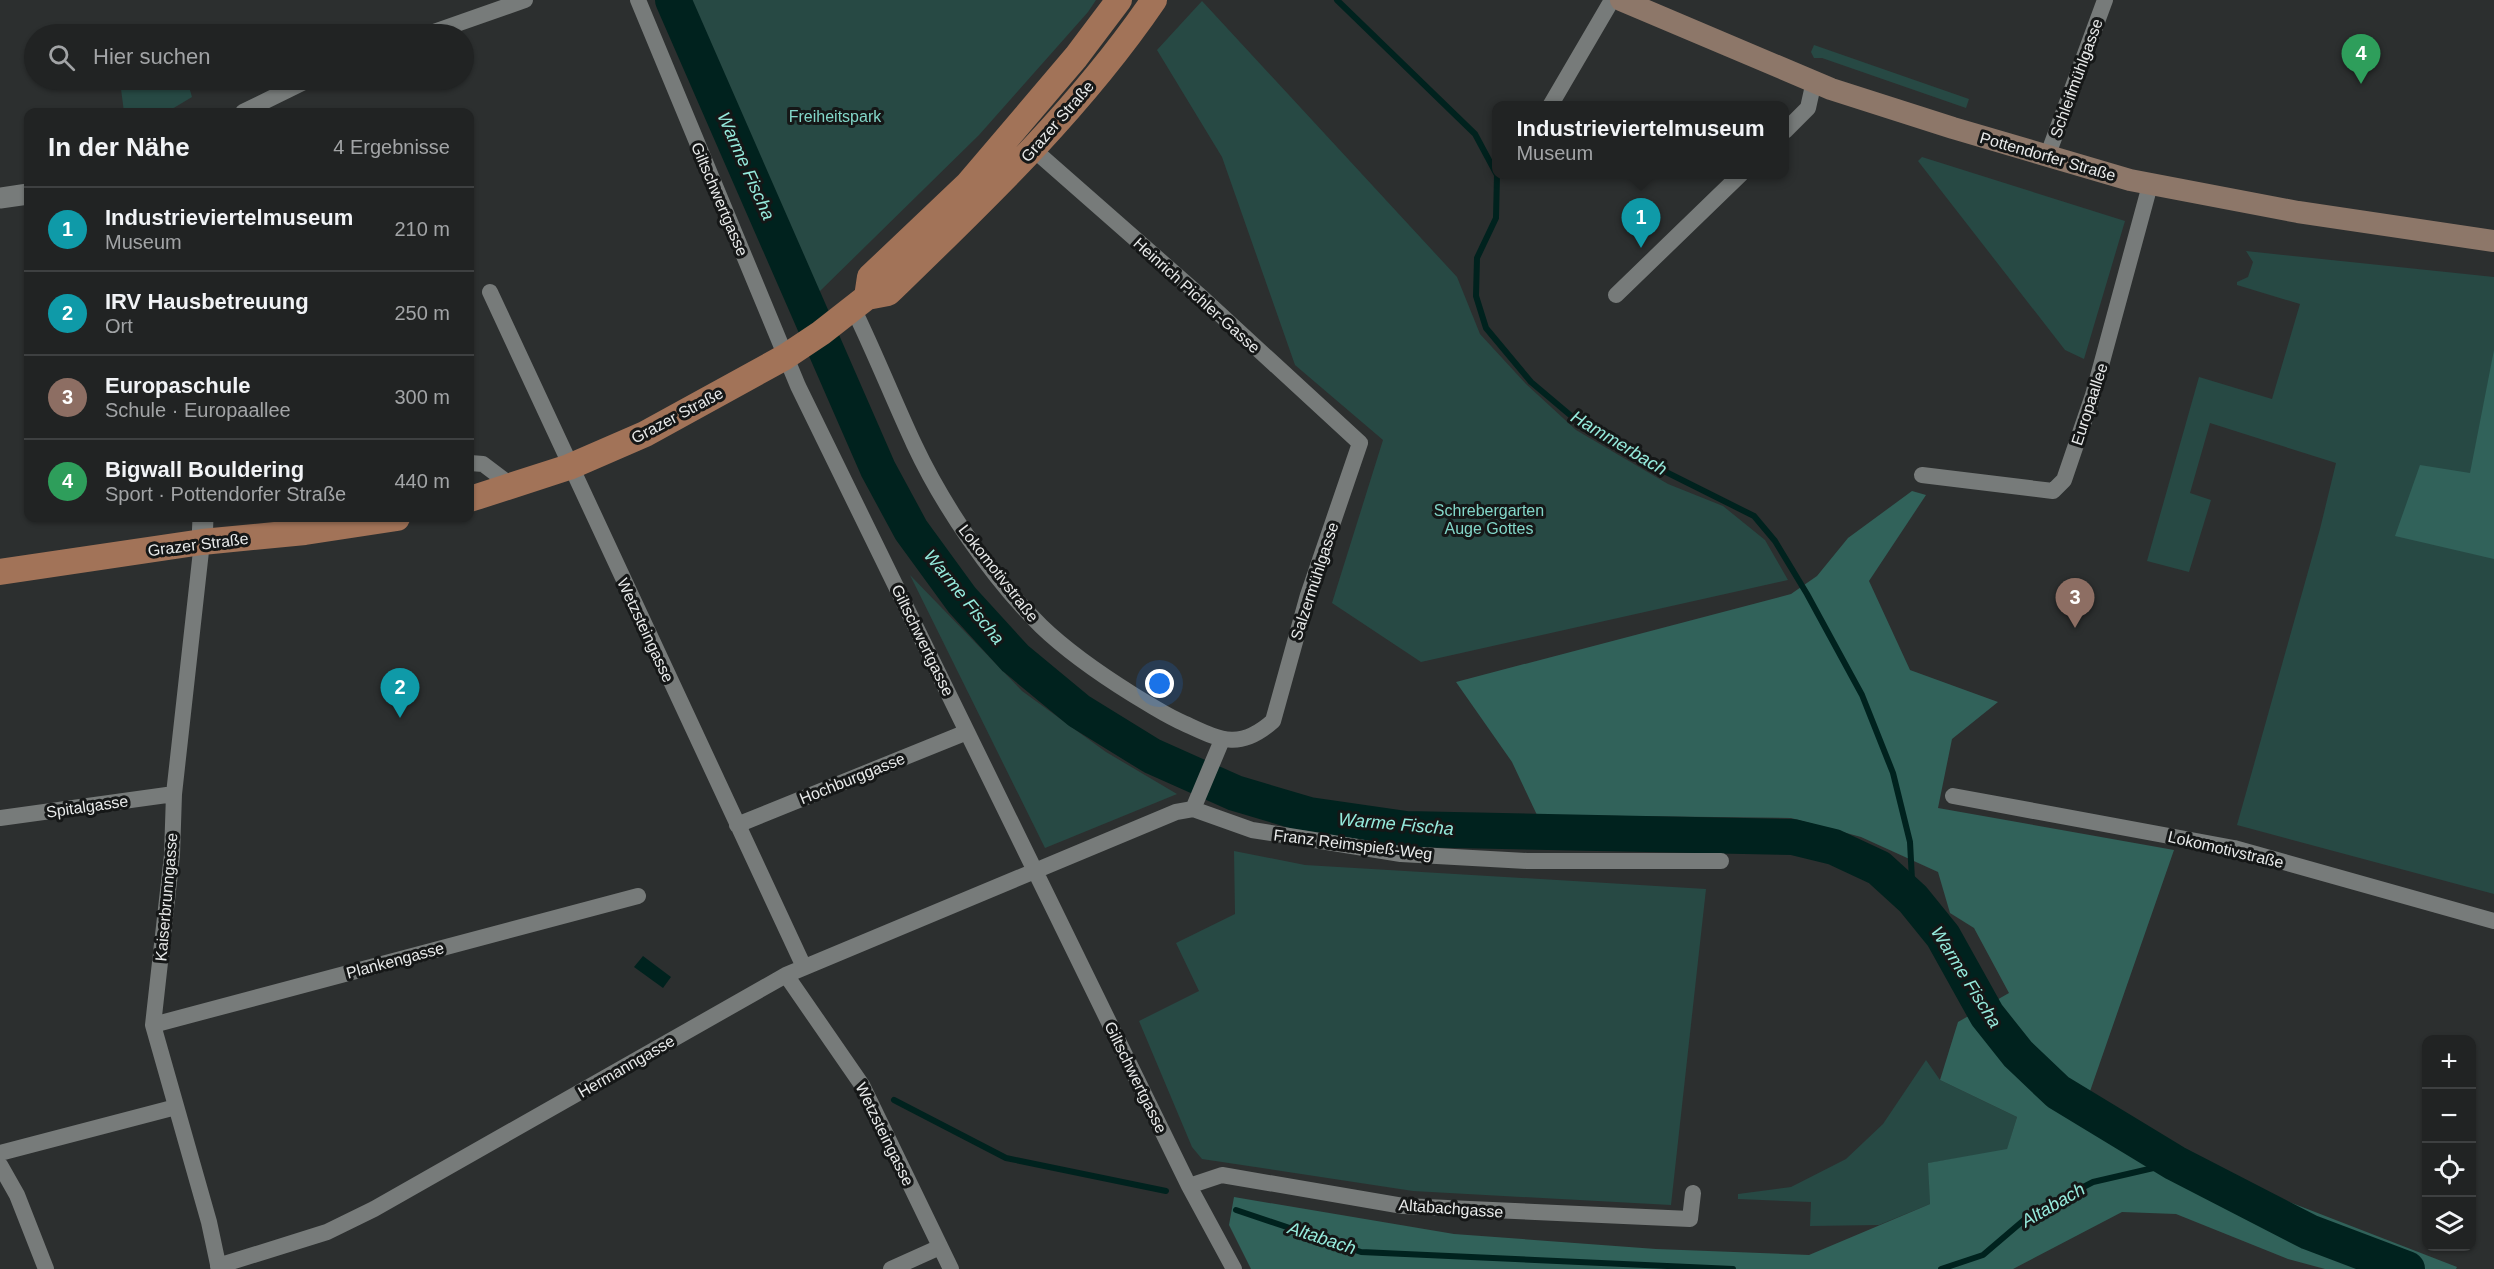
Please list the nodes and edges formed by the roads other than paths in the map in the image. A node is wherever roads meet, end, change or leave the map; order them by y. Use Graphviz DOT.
graph roads {
  1 [pos="525,0"];
  2 [pos="638,0"];
  3 [pos="1119,0"];
  4 [pos="1154,0"];
  5 [pos="1612,0"];
  6 [pos="1621,0"];
  7 [pos="2105,0"];
  8 [pos="457,24"];
  9 [pos="1814,81"];
  10 [pos="288,90"];
  11 [pos="1552,101"];
  12 [pos="251,108"];
  13 [pos="1789,127"];
  14 [pos="1033,149"];
  15 [pos="2047,157"];
  16 [pos="1736,179"];
  17 [pos="2150,185"];
  18 [pos="24,195"];
  19 [pos="0,198"];
  20 [pos="2494,241"];
  21 [pos="490,292"];
  22 [pos="1616,295"];
  23 [pos="860,302"];
  24 [pos="785,357"];
  25 [pos="1360,443"];
  26 [pos="474,463"];
  27 [pos="569,467"];
  28 [pos="1922,475"];
  29 [pos="512,486"];
  30 [pos="474,498"];
  31 [pos="371,522"];
  32 [pos="202,530"];
  33 [pos="0,572"];
  34 [pos="1273,721"];
  35 [pos="967,732"];
  36 [pos="1222,740"];
  37 [pos="174,794"];
  38 [pos="1953,796"];
  39 [pos="1196,802"];
  40 [pos="0,818"];
  41 [pos="737,825"];
  42 [pos="1721,861"];
  43 [pos="1037,870"];
  44 [pos="638,896"];
  45 [pos="2494,921"];
  46 [pos="804,968"];
  47 [pos="786,975"];
  48 [pos="153,1025"];
  49 [pos="176,1107"];
  50 [pos="0,1153"];
  51 [pos="0,1165"];
  52 [pos="1189,1186"];
  53 [pos="1693,1192"];
  54 [pos="940,1247"];
  55 [pos="218,1267"];
  56 [pos="46,1269"];
  57 [pos="891,1269"];
  58 [pos="951,1269"];
  59 [pos="1234,1269"];
  1 -- 8 [label="street"];
  2 -- 24 [label="street, Giltschwertgasse"];
  3 -- 23 [label="main road, Grazer Straße"];
  4 -- 14 [label="main road, Grazer Straße"];
  5 -- 11 [label="street"];
  6 -- 9 [label="main road, Pottendorfer Straße"];
  7 -- 15 [label="street, Schleifmühlgasse"];
  9 -- 13 [label="street"];
  9 -- 15 [label="main road, Pottendorfer Straße"];
  10 -- 12 [label="street"];
  14 -- 23 [label="main road, Grazer Straße"];
  14 -- 25 [label="street, Heinrich Pichler-Gasse"];
  15 -- 17 [label="main road, Pottendorfer Straße"];
  16 -- 22 [label="street"];
  17 -- 20 [label="main road, Pottendorfer Straße"];
  17 -- 28 [label="street, Europaallee"];
  18 -- 19 [label="street"];
  21 -- 27 [label="street, Wetzsteingasse"];
  23 -- 24 [label="main road, Grazer Straße"];
  23 -- 36 [label="street, Lokomotivstraße"];
  24 -- 27 [label="main road, Grazer Straße"];
  24 -- 35 [label="street, Giltschwertgasse"];
  25 -- 34 [label="street, Salzermühlgasse"];
  26 -- 29 [label="street"];
  27 -- 29 [label="main road, Grazer Straße"];
  27 -- 41 [label="street, Wetzsteingasse"];
  29 -- 30 [label="main road, Grazer Straße"];
  31 -- 32 [label="main road, Grazer Straße"];
  32 -- 33 [label="main road, Grazer Straße"];
  32 -- 37 [label="street, Kaiserbrunngasse"];
  34 -- 36 [label="street, Lokomotivstraße"];
  35 -- 41 [label="street, Hochburggasse"];
  35 -- 43 [label="street, Giltschwertgasse"];
  36 -- 39 [label="street"];
  37 -- 40 [label="street, Spitalgasse"];
  37 -- 48 [label="street, Kaiserbrunngasse"];
  38 -- 45 [label="street, Lokomotivstraße"];
  39 -- 42 [label="street, Franz Reimspieß-Weg"];
  39 -- 43 [label="street"];
  41 -- 46 [label="street, Wetzsteingasse"];
  43 -- 46 [label="street, Hermanngasse"];
  43 -- 52 [label="street, Giltschwertgasse"];
  44 -- 48 [label="street, Plankengasse"];
  46 -- 47 [label="street, Hermanngasse"];
  47 -- 54 [label="street, Wetzsteingasse"];
  47 -- 55 [label="street, Hermanngasse"];
  48 -- 49 [label="street, Kaiserbrunngasse"];
  49 -- 50 [label="street"];
  49 -- 55 [label="street, Kaiserbrunngasse"];
  51 -- 56 [label="street"];
  52 -- 53 [label="street, Altabachgasse"];
  52 -- 59 [label="street, Giltschwertgasse"];
  54 -- 57 [label="street"];
  54 -- 58 [label="street, Wetzsteingasse"];
}
